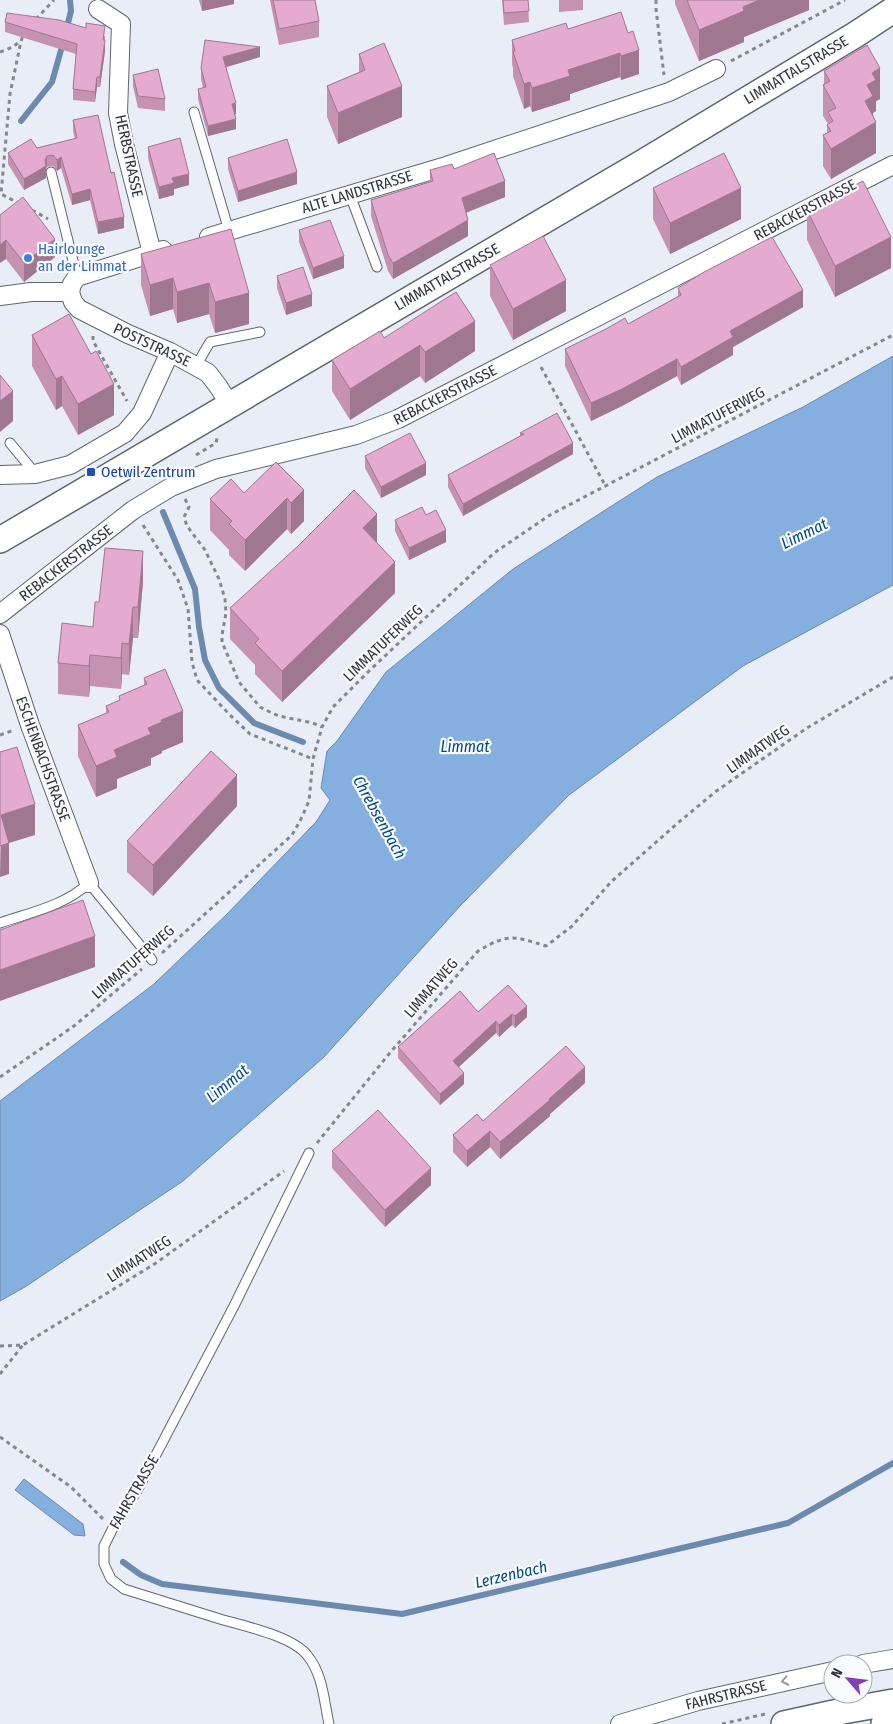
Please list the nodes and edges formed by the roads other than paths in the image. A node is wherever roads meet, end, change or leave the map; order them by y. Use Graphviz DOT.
graph roads {
  1 [pos="97,4"];
  2 [pos="893,10"];
  3 [pos="716,69"];
  4 [pos="194,112"];
  5 [pos="893,165"];
  6 [pos="51,172"];
  7 [pos="350,195"];
  8 [pos="229,231"];
  9 [pos="194,241"];
  10 [pos="177,246"];
  11 [pos="152,253"];
  12 [pos="377,267"];
  13 [pos="74,285"];
  14 [pos="0,296"];
  15 [pos="260,332"];
  16 [pos="170,352"];
  17 [pos="196,366"];
  18 [pos="230,405"];
  19 [pos="10,443"];
  20 [pos="35,474"];
  21 [pos="0,475"];
  22 [pos="0,540"];
  23 [pos="0,614"];
  24 [pos="0,634"];
  25 [pos="89,883"];
  26 [pos="0,923"];
  27 [pos="152,960"];
  28 [pos="309,1153"];
  29 [pos="893,1659"];
  30 [pos="873,1662"];
  31 [pos="823,1672"];
  32 [pos="893,1702"];
  33 [pos="843,1711"];
  34 [pos="893,1715"];
  35 [pos="329,1724"];
  36 [pos="620,1724"];
  37 [pos="784,1724"];
  38 [pos="868,1724"];
  39 [pos="884,1724"];
  1 -- 11 [label="street, HERBSTRASSE"];
  2 -- 18 [label="main road, LIMMATTALSTRASSE"];
  3 -- 7 [label="street, ALTE LANDSTRASSE"];
  4 -- 8 [label="lane"];
  5 -- 23 [label="street, REBACKERSTRASSE"];
  6 -- 13 [label="lane"];
  7 -- 8 [label="street, ALTE LANDSTRASSE"];
  7 -- 12 [label="lane"];
  8 -- 9 [label="street, ALTE LANDSTRASSE"];
  10 -- 11 [label="street"];
  11 -- 13 [label="street"];
  13 -- 14 [label="street"];
  13 -- 16 [label="street, POSTSTRASSE"];
  15 -- 17 [label="lane"];
  16 -- 17 [label="street, POSTSTRASSE"];
  16 -- 20 [label="street"];
  17 -- 18 [label="street, POSTSTRASSE"];
  18 -- 22 [label="main road, LIMMATTALSTRASSE"];
  19 -- 20 [label="lane"];
  20 -- 21 [label="street"];
  24 -- 25 [label="street, ESCHENBACHSTRASSE"];
  25 -- 26 [label="lane"];
  25 -- 27 [label="lane"];
  28 -- 35 [label="lane, FAHRSTRASSE"];
  29 -- 30 [label="street"];
  31 -- 36 [label="street, FAHRSTRASSE, one-way"];
  32 -- 33 [label="main road"];
  33 -- 37 [label="main road"];
  33 -- 38 [label="main road"];
  34 -- 39 [label="main road"];
}
